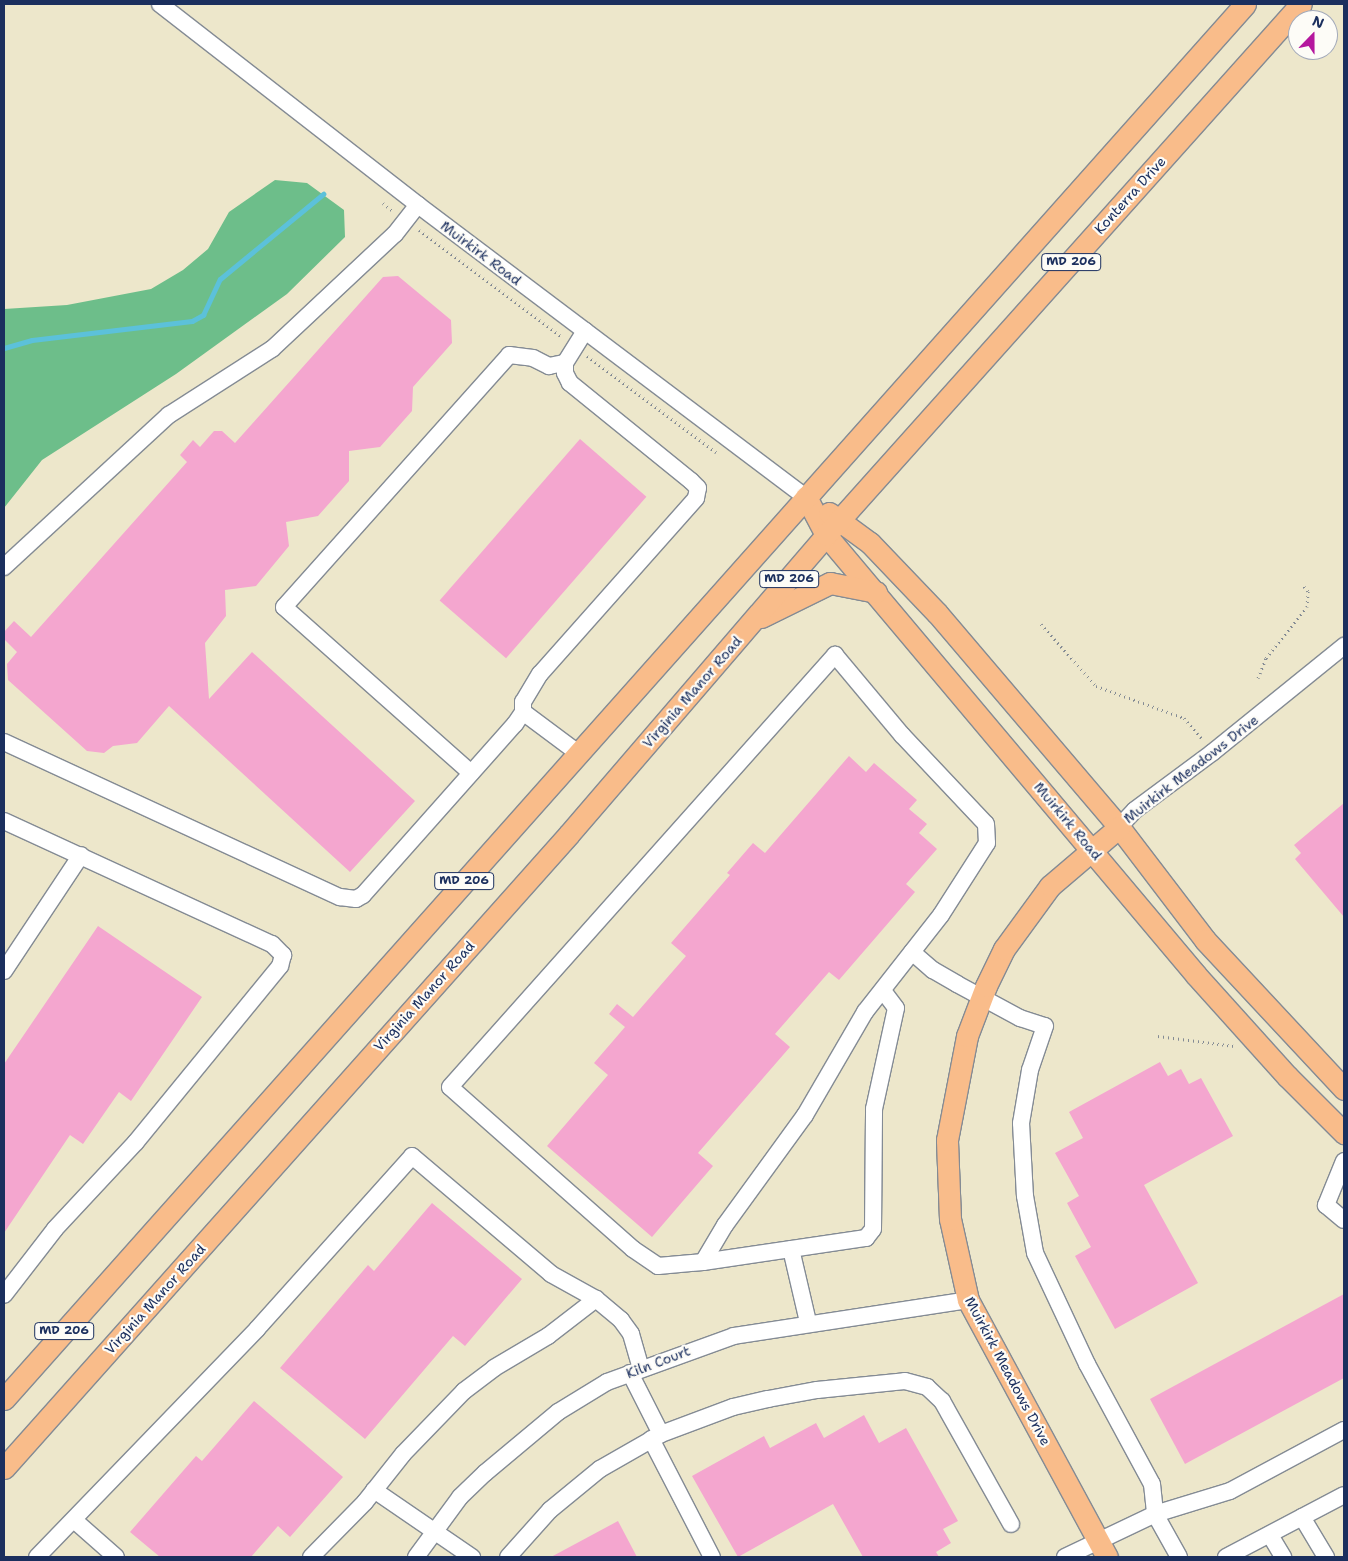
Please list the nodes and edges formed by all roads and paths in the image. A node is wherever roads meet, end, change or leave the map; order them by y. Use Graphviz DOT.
graph roads {
  1 [pos="160,4"];
  2 [pos="1245,4"];
  3 [pos="1301,4"];
  4 [pos="382,204"];
  5 [pos="418,205"];
  6 [pos="392,210"];
  7 [pos="417,229"];
  8 [pos="585,331"];
  9 [pos="558,334"];
  10 [pos="589,357"];
  11 [pos="565,363"];
  12 [pos="724,459"];
  13 [pos="806,497"];
  14 [pos="833,528"];
  15 [pos="4,567"];
  16 [pos="1302,584"];
  17 [pos="876,592"];
  18 [pos="752,622"];
  19 [pos="1041,624"];
  20 [pos="1344,646"];
  21 [pos="1258,678"];
  22 [pos="523,712"];
  23 [pos="4,742"];
  24 [pos="1213,752"];
  25 [pos="578,753"];
  26 [pos="471,773"];
  27 [pos="4,821"];
  28 [pos="1119,827"];
  29 [pos="1092,850"];
  30 [pos="82,855"];
  31 [pos="912,952"];
  32 [pos="4,971"];
  33 [pos="883,991"];
  34 [pos="982,996"];
  35 [pos="1158,1036"];
  36 [pos="1238,1047"];
  37 [pos="1344,1089"];
  38 [pos="1344,1132"];
  39 [pos="1344,1161"];
  40 [pos="1344,1220"];
  41 [pos="791,1249"];
  42 [pos="703,1262"];
  43 [pos="4,1295"];
  44 [pos="596,1299"];
  45 [pos="968,1300"];
  46 [pos="808,1322"];
  47 [pos="635,1370"];
  48 [pos="4,1399"];
  49 [pos="1344,1430"];
  50 [pos="656,1436"];
  51 [pos="4,1468"];
  52 [pos="374,1490"];
  53 [pos="1344,1495"];
  54 [pos="1155,1514"];
  55 [pos="1302,1517"];
  56 [pos="74,1520"];
  57 [pos="1011,1524"];
  58 [pos="434,1533"];
  59 [pos="1270,1534"];
  60 [pos="1103,1549"];
  61 [pos="37,1557"];
  62 [pos="116,1557"];
  63 [pos="311,1557"];
  64 [pos="416,1557"];
  65 [pos="472,1557"];
  66 [pos="508,1557"];
  67 [pos="712,1557"];
  68 [pos="1065,1557"];
  69 [pos="1179,1557"];
  70 [pos="1226,1557"];
  71 [pos="1283,1557"];
  72 [pos="1326,1557"];
  1 -- 5 [label="street, Muirkirk Road"];
  2 -- 13 [label="main road, MD 206"];
  3 -- 14 [label="main road, Konterra Drive / MD 206"];
  4 -- 6 [label="path"];
  5 -- 8 [label="street, Muirkirk Road"];
  5 -- 15 [label="street"];
  7 -- 9 [label="path"];
  8 -- 11 [label="street"];
  8 -- 13 [label="street, Muirkirk Road"];
  10 -- 12 [label="path"];
  11 -- 22 [label="street"];
  11 -- 26 [label="street"];
  13 -- 14 [label="main road, Muirkirk Road"];
  13 -- 25 [label="main road, MD 206"];
  14 -- 17 [label="main road, Muirkirk Road"];
  14 -- 18 [label="main road, Virginia Manor Road / MD 206"];
  14 -- 28 [label="main road, Muirkirk Road"];
  16 -- 21 [label="path"];
  17 -- 18 [label="main road"];
  17 -- 29 [label="main road, Muirkirk Road"];
  18 -- 51 [label="main road, Virginia Manor Road / MD 206"];
  19 -- 24 [label="path"];
  20 -- 24 [label="street, Muirkirk Meadows Drive"];
  22 -- 25 [label="street"];
  22 -- 26 [label="street"];
  23 -- 26 [label="street"];
  24 -- 28 [label="street, Muirkirk Meadows Drive"];
  25 -- 48 [label="main road, MD 206"];
  27 -- 30 [label="street"];
  28 -- 29 [label="main road, Muirkirk Meadows Drive"];
  28 -- 37 [label="main road, Muirkirk Road"];
  29 -- 34 [label="main road, Muirkirk Meadows Drive"];
  29 -- 38 [label="main road, Muirkirk Road"];
  30 -- 32 [label="street"];
  30 -- 43 [label="street"];
  31 -- 33 [label="street"];
  31 -- 34 [label="street"];
  31 -- 42 [label="street"];
  33 -- 41 [label="street"];
  33 -- 42 [label="street"];
  34 -- 45 [label="main road, Muirkirk Meadows Drive"];
  34 -- 54 [label="street"];
  35 -- 36 [label="path"];
  39 -- 40 [label="street"];
  41 -- 42 [label="street"];
  41 -- 46 [label="street"];
  44 -- 47 [label="street"];
  44 -- 52 [label="street"];
  44 -- 56 [label="street"];
  45 -- 46 [label="street, Kiln Court"];
  45 -- 60 [label="main road, Muirkirk Meadows Drive"];
  46 -- 47 [label="street, Kiln Court"];
  47 -- 50 [label="street"];
  47 -- 58 [label="street, Kiln Court"];
  49 -- 54 [label="street"];
  50 -- 57 [label="street"];
  50 -- 66 [label="street"];
  50 -- 67 [label="street"];
  52 -- 58 [label="street"];
  52 -- 63 [label="street"];
  53 -- 55 [label="street"];
  54 -- 60 [label="street"];
  54 -- 69 [label="street"];
  55 -- 59 [label="street"];
  55 -- 72 [label="street"];
  56 -- 61 [label="street"];
  56 -- 62 [label="street"];
  58 -- 64 [label="street, Kiln Court"];
  58 -- 65 [label="street"];
  59 -- 70 [label="street"];
  59 -- 71 [label="street"];
  60 -- 68 [label="street"];
}
